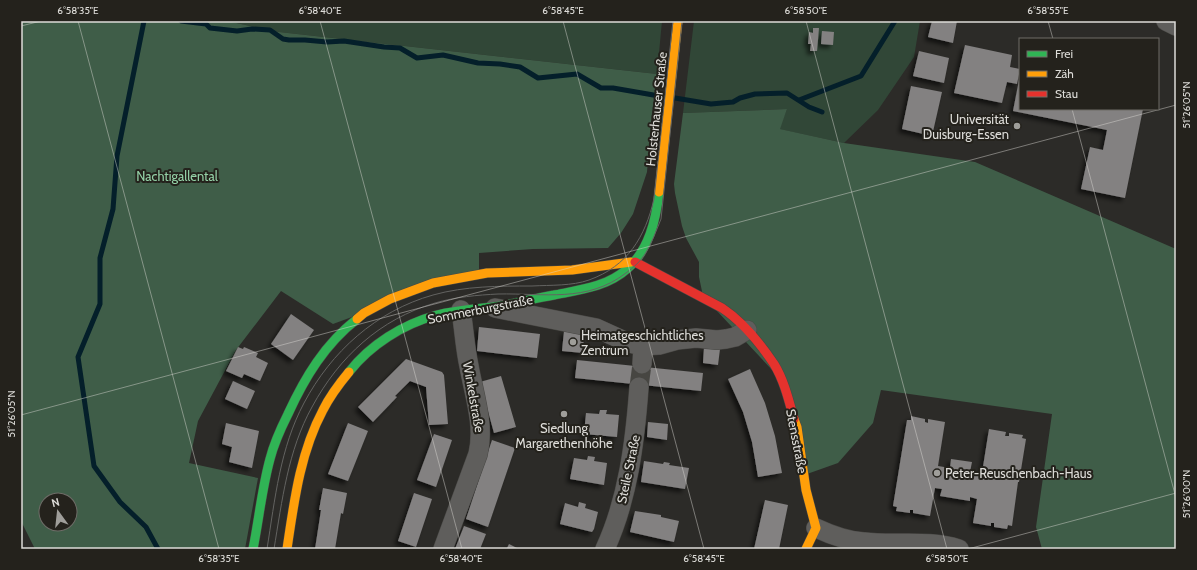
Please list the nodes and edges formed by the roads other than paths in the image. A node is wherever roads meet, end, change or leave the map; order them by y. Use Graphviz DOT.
graph roads {
  1 [pos="678,21"];
  2 [pos="1166,21"];
  3 [pos="1176,26"];
  4 [pos="659,200"];
  5 [pos="635,262"];
  6 [pos="572,270"];
  7 [pos="579,290"];
  8 [pos="492,307"];
  9 [pos="461,310"];
  10 [pos="747,330"];
  11 [pos="639,387"];
  12 [pos="816,528"];
  13 [pos="253,549"];
  14 [pos="287,549"];
  15 [pos="443,549"];
  16 [pos="605,549"];
  17 [pos="806,549"];
  18 [pos="959,549"];
  1 -- 4 [label="street, Holsterhauser Straße"];
  2 -- 3 [label="street"];
  4 -- 5 [label="street, Sommerburgstraße"];
  5 -- 6 [label="street"];
  5 -- 7 [label="street, Sommerburgstraße"];
  5 -- 10 [label="street, Stensstraße"];
  6 -- 7 [label="street"];
  6 -- 13 [label="street"];
  7 -- 8 [label="street, Sommerburgstraße"];
  8 -- 9 [label="street, Sommerburgstraße"];
  8 -- 10 [label="street"];
  9 -- 14 [label="street, Sommerburgstraße"];
  9 -- 15 [label="street, Winkelstraße"];
  10 -- 12 [label="street, Stensstraße"];
  11 -- 16 [label="street, Steile Straße"];
  12 -- 17 [label="street"];
  12 -- 18 [label="street"];
}
